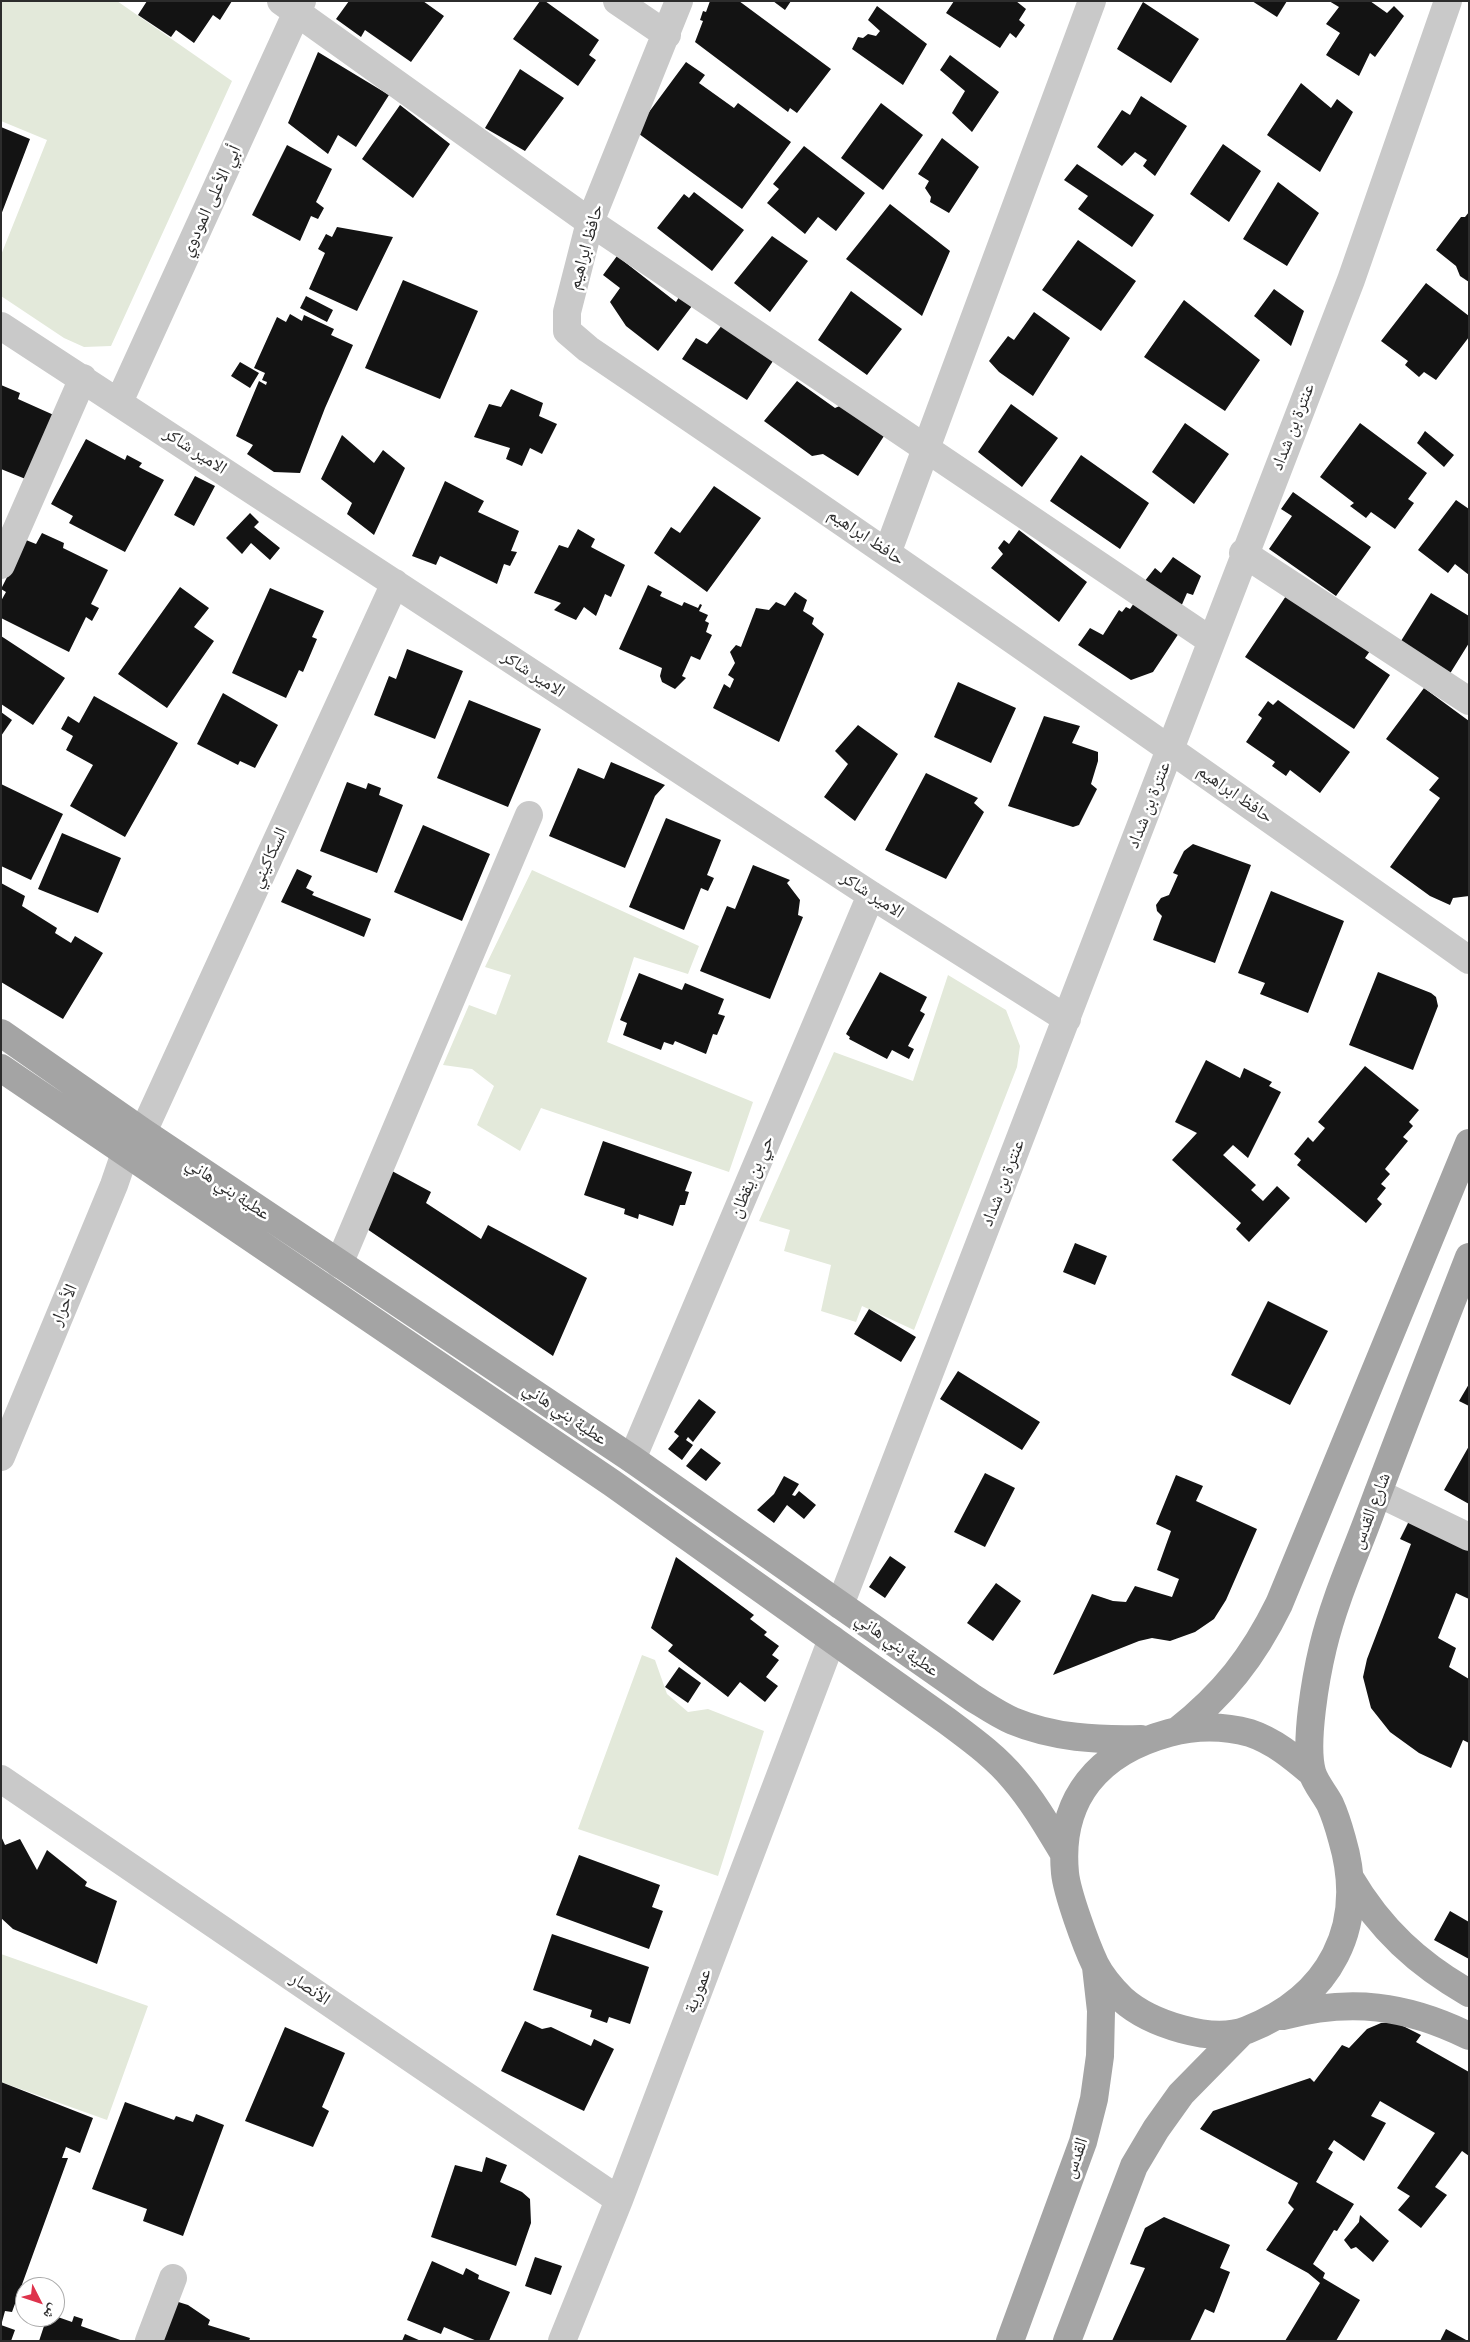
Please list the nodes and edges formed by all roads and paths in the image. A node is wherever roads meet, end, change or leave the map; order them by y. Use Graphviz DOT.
graph roads {
  1 [pos="618,1"];
  2 [pos="679,1"];
  3 [pos="1092,1"];
  4 [pos="1448,1"];
  5 [pos="293,5"];
  6 [pos="667,35"];
  7 [pos="590,222"];
  8 [pos="1,326"];
  9 [pos="83,378"];
  10 [pos="119,402"];
  11 [pos="927,448"];
  12 [pos="888,551"];
  13 [pos="1244,553"];
  14 [pos="1,565"];
  15 [pos="395,584"];
  16 [pos="1210,640"];
  17 [pos="1469,702"];
  18 [pos="1171,748"];
  19 [pos="528,815"];
  20 [pos="871,894"];
  21 [pos="1469,960"];
  22 [pos="1067,1019"];
  23 [pos="1,1033"];
  24 [pos="1,1068"];
  25 [pos="143,1132"];
  26 [pos="1469,1143"];
  27 [pos="125,1152"];
  28 [pos="1469,1257"];
  29 [pos="339,1264"];
  30 [pos="1,1457"];
  31 [pos="632,1459"];
  32 [pos="1378,1493"];
  33 [pos="1469,1537"];
  34 [pos="840,1605"];
  35 [pos="832,1640"];
  36 [pos="1177,1731"];
  37 [pos="1148,1739"];
  38 [pos="1312,1773"];
  39 [pos="1,1779"];
  40 [pos="1063,1852"];
  41 [pos="1350,1878"];
  42 [pos="1096,1968"];
  43 [pos="1469,1993"];
  44 [pos="1274,2019"];
  45 [pos="1241,2033"];
  46 [pos="1469,2036"];
  47 [pos="619,2200"];
  48 [pos="174,2278"];
  49 [pos="149,2341"];
  50 [pos="562,2341"];
  51 [pos="1010,2341"];
  52 [pos="1067,2341"];
  1 -- 6 [label="street"];
  2 -- 6 [label="street, حافظ ابراهيم"];
  3 -- 11 [label="street"];
  4 -- 13 [label="street, عنترة بن شداد"];
  5 -- 7 [label="street"];
  5 -- 10 [label="street, أبي الأعلى المودوي"];
  6 -- 7 [label="street, حافظ ابراهيم"];
  7 -- 11 [label="street"];
  7 -- 12 [label="street, حافظ ابراهيم"];
  8 -- 9 [label="street, الامير شاكر"];
  9 -- 10 [label="street, الامير شاكر"];
  9 -- 14 [label="street"];
  10 -- 15 [label="street, الامير شاكر"];
  11 -- 12 [label="street"];
  11 -- 16 [label="street"];
  12 -- 18 [label="street, حافظ ابراهيم"];
  13 -- 16 [label="street, عنترة بن شداد"];
  13 -- 17 [label="street"];
  15 -- 20 [label="street, الامير شاكر"];
  15 -- 25 [label="street, السكاكيني"];
  16 -- 18 [label="street, عنترة بن شداد"];
  18 -- 21 [label="street, حافظ ابراهيم"];
  18 -- 22 [label="street, عنترة بن شداد"];
  19 -- 29 [label="street"];
  20 -- 22 [label="street, الامير شاكر"];
  20 -- 31 [label="street, حي بن يقظان"];
  22 -- 34 [label="street, عنترة بن شداد"];
  23 -- 25 [label="main road, عطية بني هاني"];
  24 -- 27 [label="main road"];
  25 -- 29 [label="main road, عطية بني هاني"];
  26 -- 36 [label="main road"];
  27 -- 30 [label="street, الأحرار"];
  27 -- 35 [label="main road"];
  28 -- 32 [label="main road, شارع القدس"];
  29 -- 31 [label="main road, عطية بني هاني"];
  31 -- 34 [label="main road, عطية بني هاني"];
  32 -- 33 [label="street"];
  32 -- 38 [label="main road, شارع القدس"];
  34 -- 37 [label="main road, عطية بني هاني"];
  35 -- 40 [label="main road"];
  35 -- 47 [label="street, عمورية"];
  36 -- 37 [label="main road"];
  36 -- 38 [label="main road"];
  37 -- 40 [label="main road"];
  38 -- 41 [label="main road"];
  39 -- 47 [label="street, الأنصار"];
  40 -- 42 [label="main road"];
  41 -- 43 [label="main road"];
  41 -- 44 [label="main road"];
  42 -- 45 [label="main road"];
  42 -- 51 [label="main road, القدس"];
  44 -- 45 [label="main road"];
  44 -- 46 [label="main road"];
  45 -- 52 [label="main road"];
  47 -- 50 [label="street, عمورية"];
  48 -- 49 [label="street"];
}
